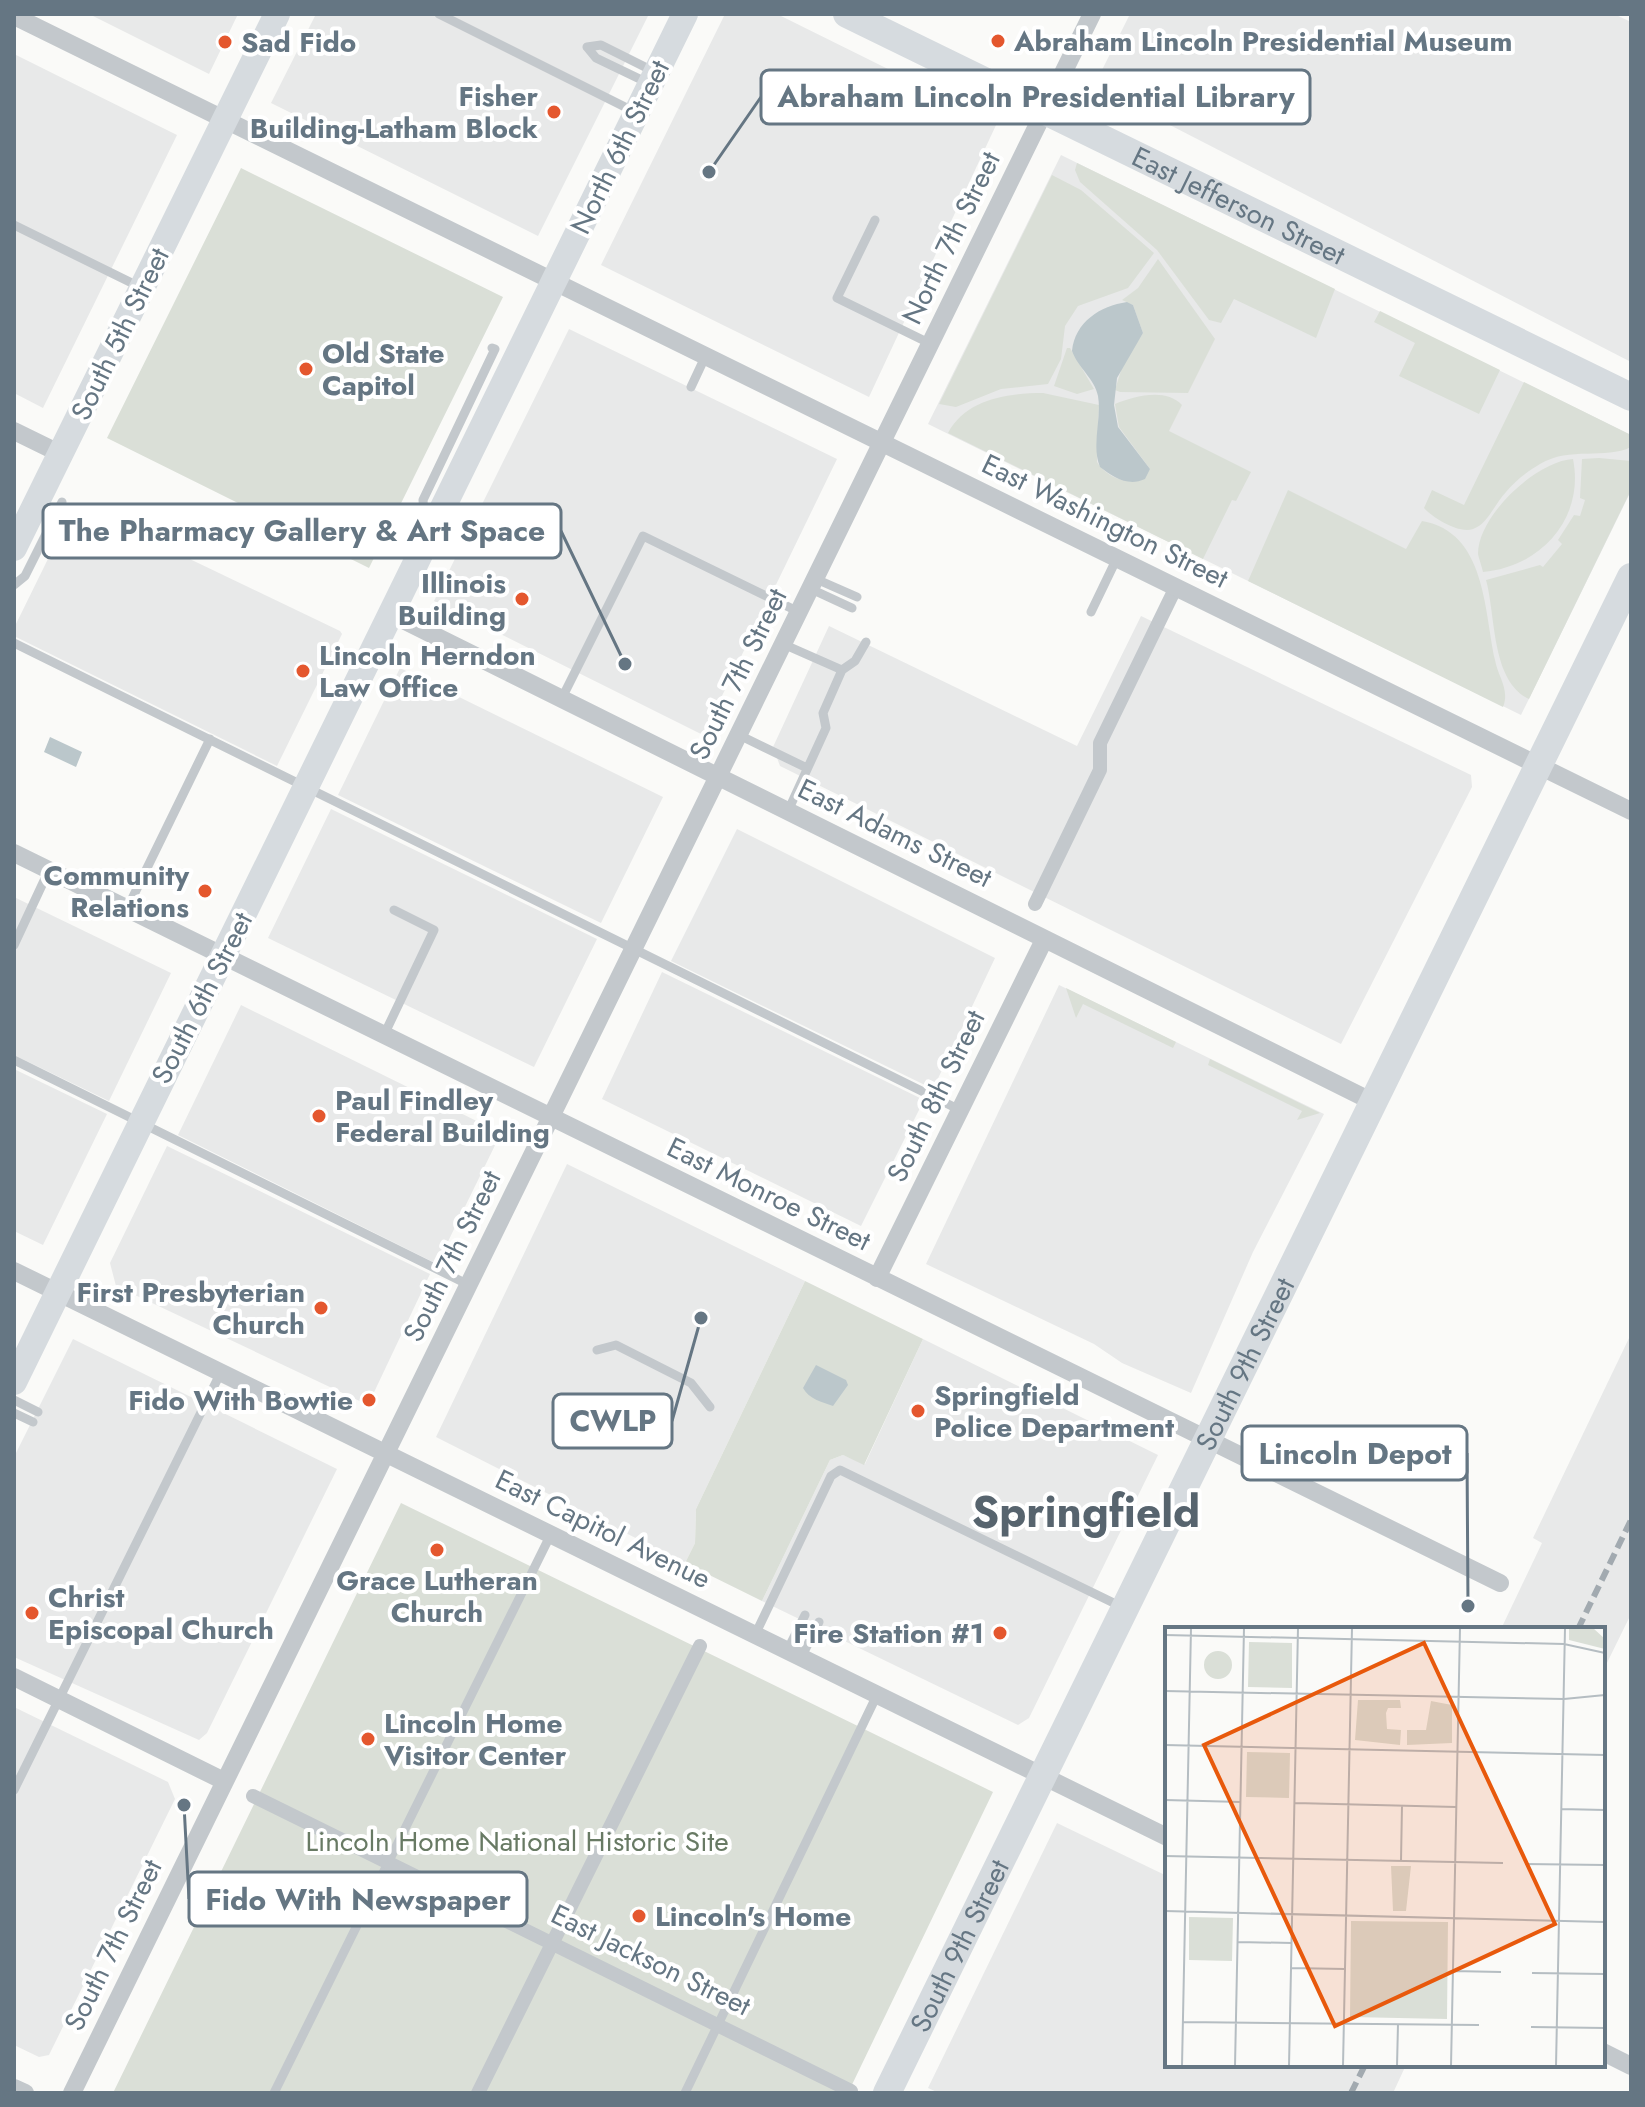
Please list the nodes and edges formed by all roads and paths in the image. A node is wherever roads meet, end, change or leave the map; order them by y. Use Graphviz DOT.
graph roads {
  1 [pos="277,14"];
  2 [pos="439,14"];
  3 [pos="685,14"];
  4 [pos="847,14"];
  5 [pos="1092,14"];
  6 [pos="14,16"];
  7 [pos="653,78"];
  8 [pos="1045,111"];
  9 [pos="636,113"];
  10 [pos="225,120"];
  11 [pos="875,220"];
  12 [pos="14,225"];
  13 [pos="556,280"];
  14 [pos="142,288"];
  15 [pos="931,344"];
  16 [pos="492,348"];
  17 [pos="706,355"];
  18 [pos="691,387"];
  19 [pos="1631,397"];
  20 [pos="14,431"];
  21 [pos="882,443"];
  22 [pos="61,454"];
  23 [pos="62,502"];
  24 [pos="442,509"];
  25 [pos="426,543"];
  26 [pos="14,548"];
  27 [pos="539,554"];
  28 [pos="1117,558"];
  29 [pos="1631,577"];
  30 [pos="813,584"];
  31 [pos="14,585"];
  32 [pos="1176,587"];
  33 [pos="857,597"];
  34 [pos="852,608"];
  35 [pos="799,612"];
  36 [pos="1091,612"];
  37 [pos="391,614"];
  38 [pos="866,642"];
  39 [pos="14,643"];
  40 [pos="783,644"];
  41 [pos="842,670"];
  42 [pos="562,698"];
  43 [pos="739,735"];
  44 [pos="210,739"];
  45 [pos="1540,765"];
  46 [pos="807,768"];
  47 [pos="719,776"];
  48 [pos="306,787"];
  49 [pos="788,811"];
  50 [pos="1631,811"];
  51 [pos="14,853"];
  52 [pos="49,870"];
  53 [pos="1035,904"];
  54 [pos="127,909"];
  55 [pos="394,910"];
  56 [pos="1044,940"];
  57 [pos="14,945"];
  58 [pos="633,949"];
  59 [pos="223,956"];
  60 [pos="384,1035"];
  61 [pos="14,1060"];
  62 [pos="1373,1102"];
  63 [pos="960,1110"];
  64 [pos="550,1118"];
  65 [pos="139,1122"];
  66 [pos="14,1271"];
  67 [pos="877,1278"];
  68 [pos="469,1285"];
  69 [pos="57,1293"];
  70 [pos="597,1350"];
  71 [pos="221,1372"];
  72 [pos="14,1382"];
  73 [pos="14,1400"];
  74 [pos="710,1407"];
  75 [pos="38,1412"];
  76 [pos="14,1413"];
  77 [pos="33,1422"];
  78 [pos="1208,1439"];
  79 [pos="386,1453"];
  80 [pos="551,1534"];
  81 [pos="1500,1583"];
  82 [pos="1124,1608"];
  83 [pos="805,1615"];
  84 [pos="819,1622"];
  85 [pos="755,1635"];
  86 [pos="700,1646"];
  87 [pos="794,1655"];
  88 [pos="14,1677"];
  89 [pos="877,1695"];
  90 [pos="58,1699"];
  91 [pos="1042,1775"];
  92 [pos="224,1781"];
  93 [pos="14,1790"];
  94 [pos="253,1796"];
  95 [pos="1165,1836"];
  96 [pos="388,1863"];
  97 [pos="552,1942"];
  98 [pos="718,2024"];
  99 [pos="1605,2053"];
  100 [pos="1631,2066"];
  101 [pos="14,2088"];
  102 [pos="851,2091"];
  103 [pos="25,2093"];
  104 [pos="72,2093"];
  105 [pos="274,2093"];
  106 [pos="478,2093"];
  107 [pos="685,2093"];
  108 [pos="887,2093"];
  1 -- 10 [label="main road, South 5th Street"];
  2 -- 9 [label="lane"];
  3 -- 7 [label="main road, North 6th Street"];
  4 -- 8 [label="main road, East Jefferson Street"];
  5 -- 8 [label="street, North 7th Street"];
  6 -- 10 [label="street"];
  7 -- 7 [label="lane"];
  7 -- 9 [label="main road, North 6th Street"];
  8 -- 15 [label="street, North 7th Street"];
  8 -- 19 [label="main road, East Jefferson Street"];
  9 -- 13 [label="main road, North 6th Street"];
  10 -- 13 [label="street, East Washington Street"];
  10 -- 14 [label="main road, South 5th Street"];
  11 -- 15 [label="lane"];
  12 -- 14 [label="lane"];
  13 -- 17 [label="street, East Washington Street"];
  13 -- 24 [label="main road, North 6th Street"];
  14 -- 22 [label="main road, South 5th Street"];
  15 -- 21 [label="street, North 7th Street"];
  16 -- 25 [label="lane"];
  17 -- 18 [label="lane"];
  17 -- 21 [label="street, East Washington Street"];
  20 -- 22 [label="street"];
  21 -- 28 [label="street, East Washington Street"];
  21 -- 30 [label="street, South 7th Street"];
  22 -- 26 [label="main road, South 5th Street"];
  23 -- 31 [label="lane"];
  24 -- 25 [label="main road, South 6th Street"];
  24 -- 27 [label="lane"];
  25 -- 37 [label="main road, South 6th Street"];
  28 -- 32 [label="street, East Washington Street"];
  28 -- 36 [label="lane"];
  29 -- 45 [label="main road, South 9th Street"];
  30 -- 33 [label="lane"];
  30 -- 34 [label="lane"];
  30 -- 35 [label="street, South 7th Street"];
  32 -- 45 [label="street, East Washington Street"];
  32 -- 53 [label="street"];
  35 -- 40 [label="street, South 7th Street"];
  35 -- 42 [label="lane"];
  37 -- 42 [label="street, East Adams Street"];
  37 -- 48 [label="main road, South 6th Street"];
  38 -- 41 [label="lane"];
  39 -- 44 [label="lane"];
  40 -- 41 [label="lane"];
  40 -- 43 [label="street, South 7th Street"];
  41 -- 46 [label="lane"];
  42 -- 47 [label="street, East Adams Street"];
  43 -- 46 [label="lane"];
  43 -- 47 [label="street, South 7th Street"];
  44 -- 48 [label="lane"];
  44 -- 54 [label="lane"];
  45 -- 50 [label="street, East Washington Street"];
  45 -- 62 [label="main road, South 9th Street"];
  46 -- 49 [label="lane"];
  47 -- 49 [label="street, East Adams Street"];
  47 -- 58 [label="street, South 7th Street"];
  48 -- 58 [label="lane"];
  48 -- 59 [label="main road, South 6th Street"];
  49 -- 56 [label="street, East Adams Street"];
  51 -- 52 [label="street, East Monroe Street"];
  52 -- 54 [label="street, East Monroe Street"];
  52 -- 57 [label="lane"];
  54 -- 59 [label="street, East Monroe Street"];
  55 -- 60 [label="lane"];
  56 -- 62 [label="street, East Adams Street"];
  56 -- 63 [label="street, South 8th Street"];
  58 -- 63 [label="lane"];
  58 -- 64 [label="street, South 7th Street"];
  59 -- 60 [label="street, East Monroe Street"];
  59 -- 65 [label="main road, South 6th Street"];
  60 -- 64 [label="street, East Monroe Street"];
  61 -- 65 [label="lane"];
  62 -- 78 [label="main road, South 9th Street"];
  63 -- 67 [label="street, South 8th Street"];
  64 -- 67 [label="street, East Monroe Street"];
  64 -- 68 [label="street, South 7th Street"];
  65 -- 68 [label="lane"];
  65 -- 69 [label="main road, South 6th Street"];
  66 -- 69 [label="street, East Capitol Avenue"];
  67 -- 78 [label="street, East Monroe Street"];
  68 -- 79 [label="street, South 7th Street"];
  69 -- 71 [label="street, East Capitol Avenue"];
  69 -- 72 [label="main road, South 6th Street"];
  70 -- 74 [label="lane"];
  71 -- 79 [label="street, East Capitol Avenue"];
  71 -- 90 [label="lane"];
  73 -- 75 [label="lane"];
  76 -- 77 [label="lane"];
  78 -- 81 [label="street, East Monroe Street"];
  78 -- 82 [label="main road, South 9th Street"];
  79 -- 80 [label="street, East Capitol Avenue"];
  79 -- 92 [label="street, South 7th Street"];
  80 -- 85 [label="street, East Capitol Avenue"];
  80 -- 96 [label="lane"];
  82 -- 85 [label="lane"];
  82 -- 91 [label="main road, South 9th Street"];
  83 -- 87 [label="lane"];
  84 -- 87 [label="lane"];
  85 -- 87 [label="street, East Capitol Avenue"];
  86 -- 97 [label="street"];
  87 -- 89 [label="street, East Capitol Avenue"];
  88 -- 90 [label="street"];
  89 -- 91 [label="street, East Capitol Avenue"];
  89 -- 98 [label="lane"];
  90 -- 92 [label="street"];
  90 -- 93 [label="lane"];
  91 -- 95 [label="street, East Capitol Avenue"];
  91 -- 108 [label="main road, South 9th Street"];
  92 -- 104 [label="street, South 7th Street"];
  94 -- 96 [label="street, East Jackson Street"];
  96 -- 97 [label="street, East Jackson Street"];
  96 -- 105 [label="lane"];
  97 -- 98 [label="street, East Jackson Street"];
  97 -- 106 [label="street"];
  98 -- 102 [label="street, East Jackson Street"];
  98 -- 107 [label="lane"];
  99 -- 100 [label="street"];
  101 -- 103 [label="street"];
}
